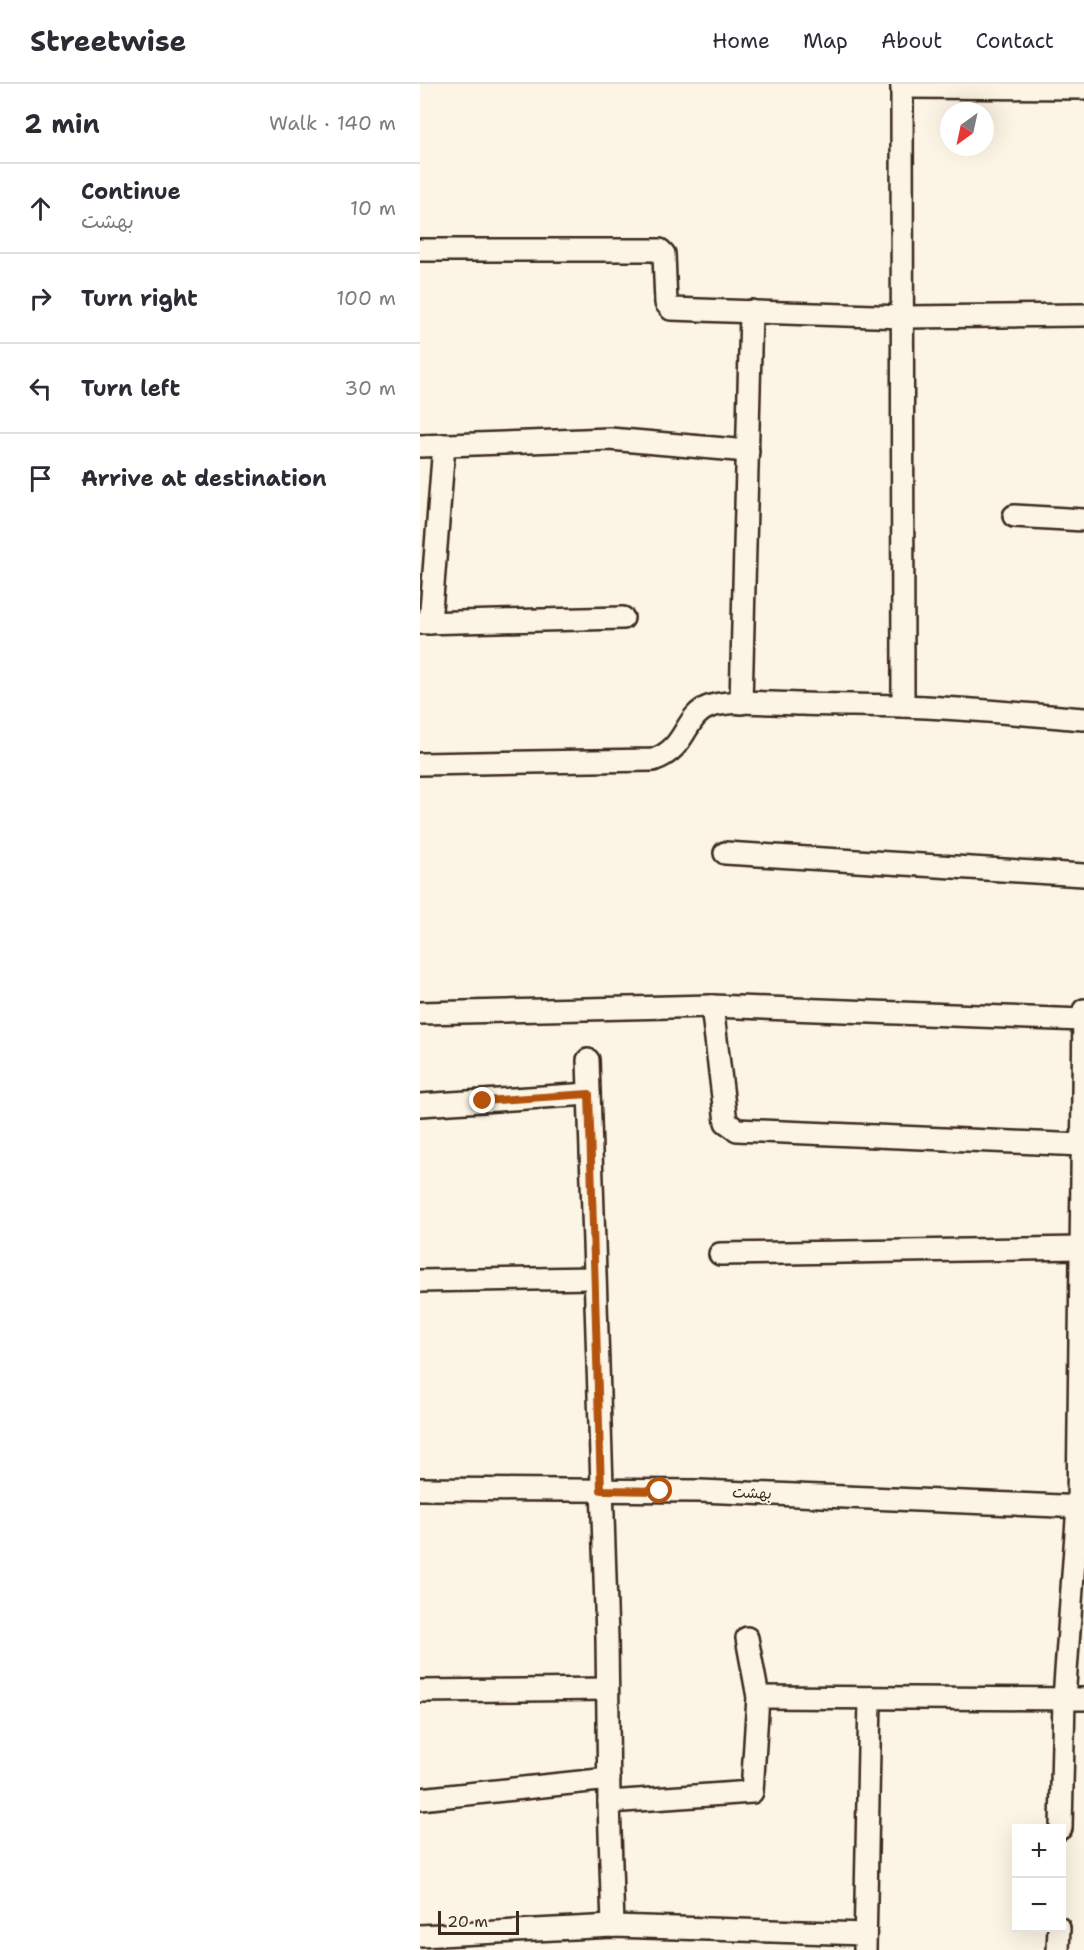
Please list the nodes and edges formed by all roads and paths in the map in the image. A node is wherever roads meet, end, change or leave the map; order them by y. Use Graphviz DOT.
graph roads {
  1 [pos="902,86"];
  2 [pos="1084,88"];
  3 [pos="420,250"];
  4 [pos="752,311"];
  5 [pos="1084,315"];
  6 [pos="904,317"];
  7 [pos="444,445"];
  8 [pos="420,446"];
  9 [pos="748,451"];
  10 [pos="1014,516"];
  11 [pos="1084,520"];
  12 [pos="622,618"];
  13 [pos="425,623"];
  14 [pos="741,703"];
  15 [pos="903,706"];
  16 [pos="1084,719"];
  17 [pos="420,764"];
  18 [pos="725,852"];
  19 [pos="1084,875"];
  20 [pos="712,1006"];
  21 [pos="1084,1010"];
  22 [pos="420,1013"];
  23 [pos="1084,1020"];
  24 [pos="588,1060"];
  25 [pos="589,1094"];
  26 [pos="420,1105"];
  27 [pos="1082,1145"];
  28 [pos="1081,1248"];
  29 [pos="720,1254"];
  30 [pos="594,1278"];
  31 [pos="420,1281"];
  32 [pos="420,1489"];
  33 [pos="601,1490"];
  34 [pos="1081,1506"];
  35 [pos="747,1638"];
  36 [pos="607,1689"];
  37 [pos="420,1691"];
  38 [pos="758,1698"];
  39 [pos="870,1698"];
  40 [pos="1074,1699"];
  41 [pos="609,1779"];
  42 [pos="420,1799"];
  43 [pos="609,1802"];
  44 [pos="1061,1824"];
  45 [pos="613,1926"];
  46 [pos="1059,1932"];
  47 [pos="420,1936"];
  48 [pos="449,1942"];
  49 [pos="865,1942"];
  50 [pos="1058,1950"];
  1 -- 2 [label="street"];
  1 -- 6 [label="street"];
  3 -- 4 [label="street"];
  4 -- 6 [label="street"];
  4 -- 9 [label="street"];
  5 -- 6 [label="street"];
  6 -- 15 [label="street"];
  7 -- 8 [label="street"];
  7 -- 9 [label="street"];
  7 -- 13 [label="street"];
  9 -- 14 [label="street"];
  10 -- 11 [label="street"];
  12 -- 13 [label="street"];
  14 -- 15 [label="street"];
  14 -- 17 [label="street"];
  15 -- 16 [label="street"];
  18 -- 19 [label="street"];
  20 -- 22 [label="street"];
  20 -- 23 [label="street"];
  20 -- 27 [label="street"];
  21 -- 23 [label="street"];
  23 -- 27 [label="street"];
  24 -- 25 [label="street"];
  25 -- 26 [label="street"];
  25 -- 30 [label="street"];
  27 -- 28 [label="street"];
  28 -- 29 [label="street"];
  28 -- 34 [label="street"];
  30 -- 31 [label="street"];
  30 -- 33 [label="street"];
  32 -- 33 [label="street, بهشت"];
  33 -- 34 [label="street, بهشت"];
  33 -- 36 [label="street"];
  34 -- 40 [label="street"];
  35 -- 38 [label="street"];
  36 -- 37 [label="street"];
  36 -- 41 [label="street"];
  38 -- 39 [label="street"];
  38 -- 43 [label="street"];
  39 -- 40 [label="street"];
  39 -- 49 [label="street"];
  40 -- 44 [label="street"];
  41 -- 42 [label="street"];
  41 -- 43 [label="street"];
  43 -- 45 [label="street"];
  45 -- 48 [label="street"];
  45 -- 49 [label="street"];
  46 -- 50 [label="street"];
  47 -- 48 [label="street"];
}
